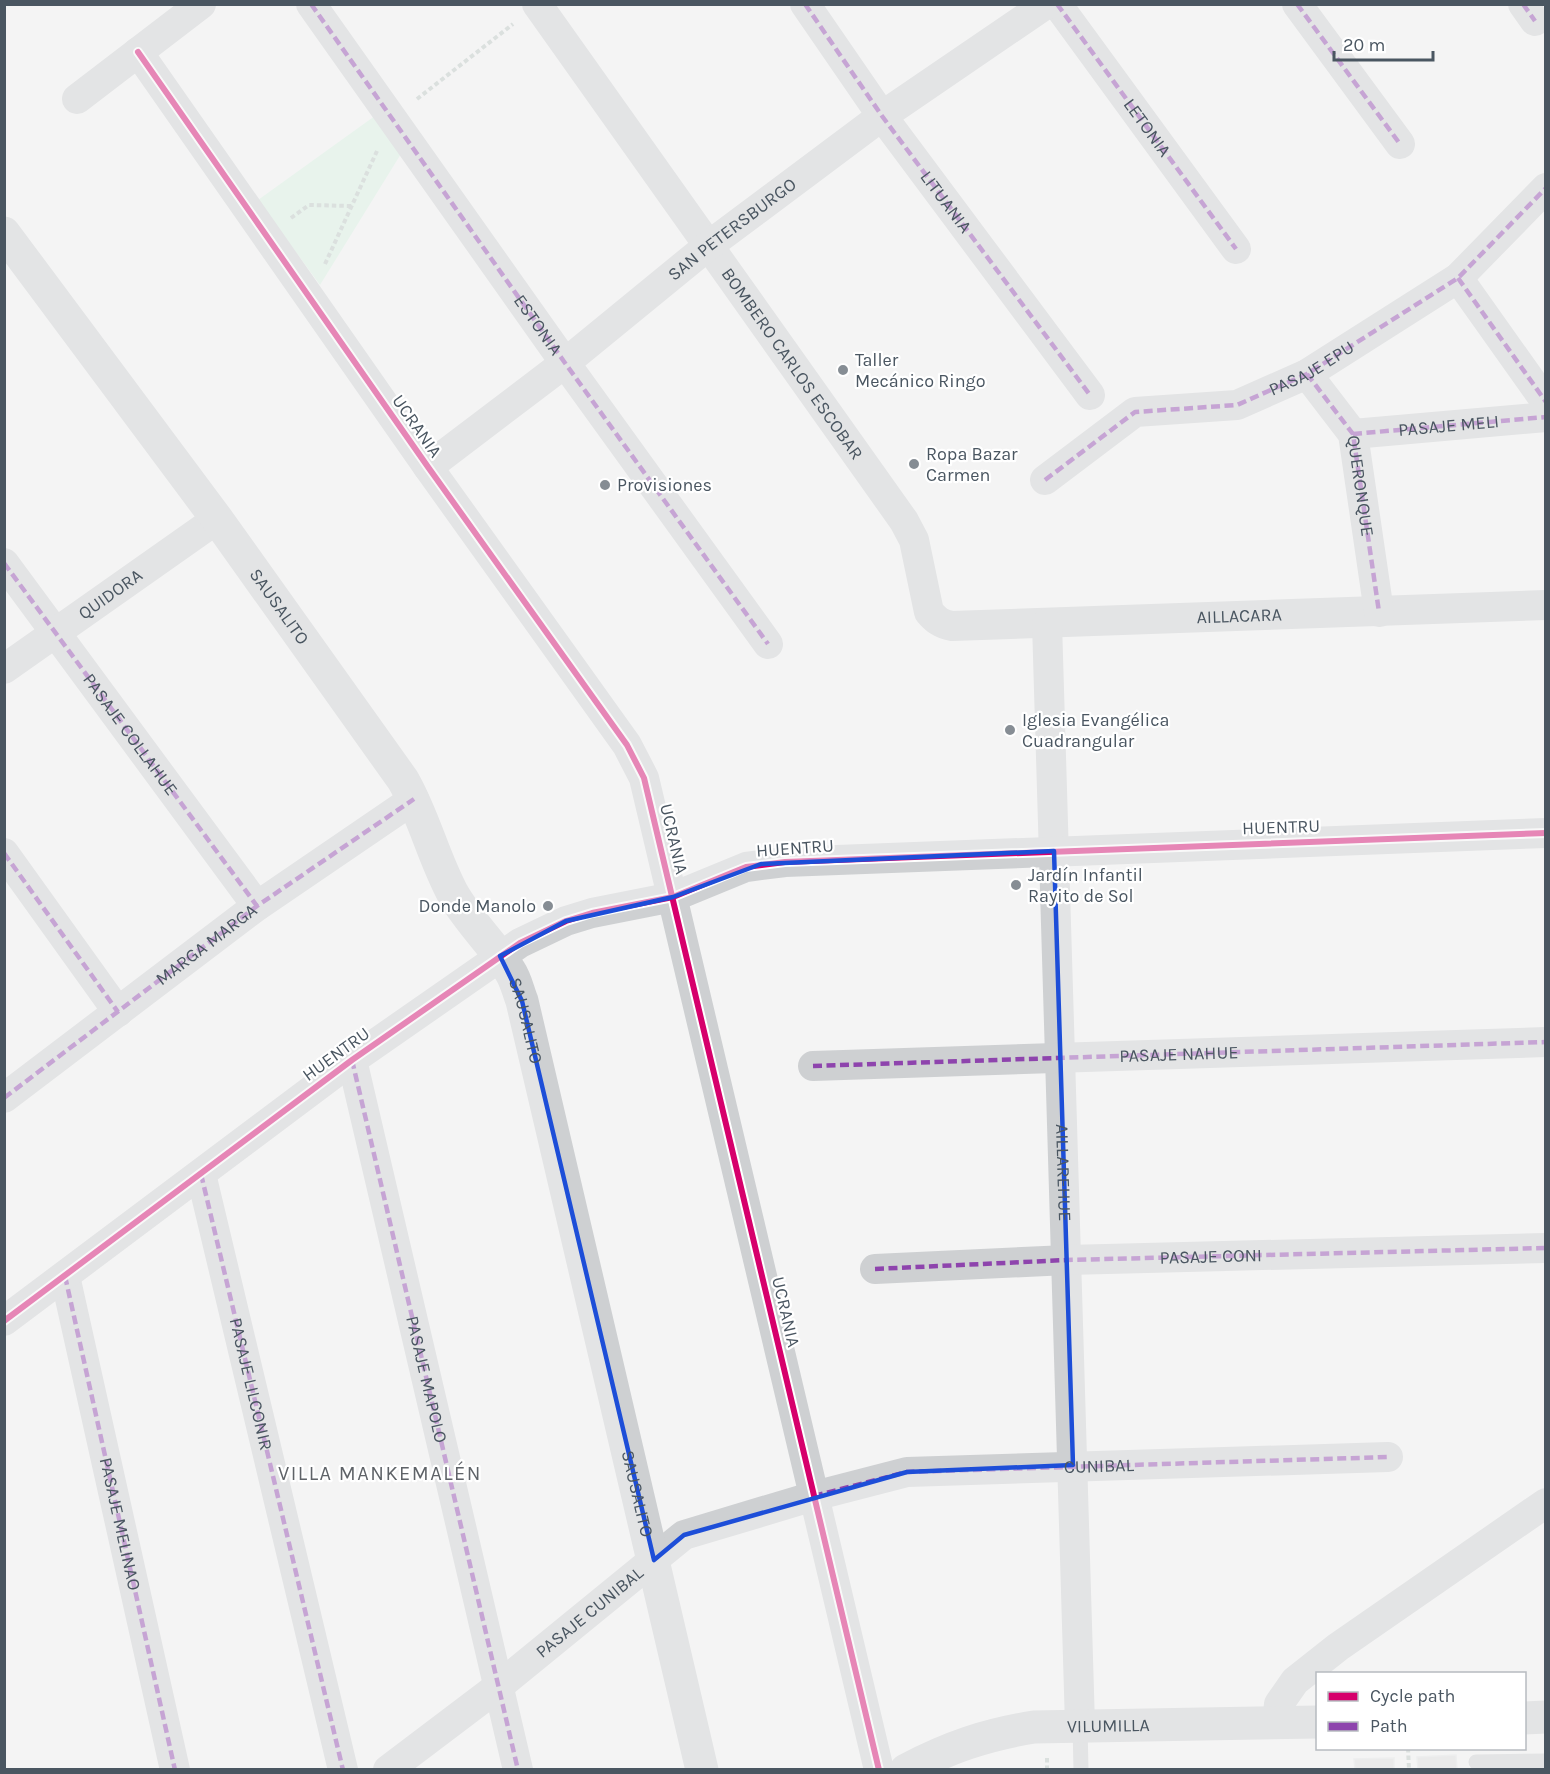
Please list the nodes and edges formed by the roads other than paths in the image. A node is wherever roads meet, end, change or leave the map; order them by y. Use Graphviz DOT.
graph roads {
  1 [pos="201,4"];
  2 [pos="311,4"];
  3 [pos="806,4"];
  4 [pos="1046,4"];
  5 [pos="1057,4"];
  6 [pos="1297,4"];
  7 [pos="537,5"];
  8 [pos="138,52"];
  9 [pos="77,99"];
  10 [pos="882,117"];
  11 [pos="1400,144"];
  12 [pos="1545,188"];
  13 [pos="4,233"];
  14 [pos="708,246"];
  15 [pos="1236,249"];
  16 [pos="1458,278"];
  17 [pos="564,363"];
  18 [pos="1307,374"];
  19 [pos="1090,395"];
  20 [pos="1545,402"];
  21 [pos="1545,417"];
  22 [pos="1353,434"];
  23 [pos="428,468"];
  24 [pos="1045,480"];
  25 [pos="217,519"];
  26 [pos="4,563"];
  27 [pos="1545,605"];
  28 [pos="1378,612"];
  29 [pos="935,619"];
  30 [pos="1047,623"];
  31 [pos="55,632"];
  32 [pos="768,644"];
  33 [pos="4,669"];
  34 [pos="414,799"];
  35 [pos="1545,833"];
  36 [pos="1054,850"];
  37 [pos="4,854"];
  38 [pos="673,897"];
  39 [pos="257,906"];
  40 [pos="500,956"];
  41 [pos="118,1012"];
  42 [pos="1545,1042"];
  43 [pos="1060,1058"];
  44 [pos="352,1060"];
  45 [pos="813,1066"];
  46 [pos="4,1098"];
  47 [pos="201,1174"];
  48 [pos="1545,1248"];
  49 [pos="1067,1260"];
  50 [pos="875,1269"];
  51 [pos="66,1276"];
  52 [pos="4,1321"];
  53 [pos="1388,1457"];
  54 [pos="1073,1465"];
  55 [pos="814,1496"];
  56 [pos="1545,1503"];
  57 [pos="654,1560"];
  58 [pos="499,1686"];
  59 [pos="1545,1717"];
  60 [pos="1526,1718"];
  61 [pos="1276,1722"];
  62 [pos="1316,1722"];
  63 [pos="1080,1725"];
  64 [pos="1476,1760"];
  65 [pos="1545,1761"];
  66 [pos="176,1770"];
  67 [pos="343,1770"];
  68 [pos="388,1770"];
  69 [pos="518,1770"];
  70 [pos="702,1770"];
  71 [pos="879,1770"];
  72 [pos="906,1770"];
  73 [pos="1081,1770"];
  1 -- 8 [label="street"];
  2 -- 17 [label="street, ESTONIA"];
  3 -- 10 [label="street, LITUANIA"];
  4 -- 10 [label="street, SAN PETERSBURGO"];
  5 -- 15 [label="street, LETONIA"];
  6 -- 11 [label="street"];
  7 -- 14 [label="street, BOMBERO CARLOS ESCOBAR"];
  8 -- 9 [label="street"];
  8 -- 23 [label="street, UCRANIA"];
  10 -- 14 [label="street, SAN PETERSBURGO"];
  10 -- 19 [label="street, LITUANIA"];
  12 -- 16 [label="street, PASAJE EPU"];
  13 -- 25 [label="street, SAUSALITO"];
  14 -- 17 [label="street, SAN PETERSBURGO"];
  14 -- 29 [label="street, BOMBERO CARLOS ESCOBAR"];
  16 -- 18 [label="street, PASAJE EPU"];
  16 -- 20 [label="street"];
  17 -- 23 [label="street, SAN PETERSBURGO"];
  17 -- 32 [label="street, ESTONIA"];
  18 -- 22 [label="street, QUERONQUE"];
  18 -- 24 [label="street, PASAJE EPU"];
  21 -- 22 [label="street, PASAJE MELI"];
  22 -- 28 [label="street, QUERONQUE"];
  23 -- 38 [label="street, UCRANIA"];
  25 -- 31 [label="street, QUIDORA"];
  25 -- 34 [label="street, SAUSALITO"];
  26 -- 31 [label="street, PASAJE COLLAHUE"];
  27 -- 28 [label="street, AILLACARA"];
  28 -- 30 [label="street, AILLACARA"];
  29 -- 30 [label="street, AILLACARA"];
  30 -- 36 [label="street, AILLAREHUE"];
  31 -- 33 [label="street, QUIDORA"];
  31 -- 39 [label="street, PASAJE COLLAHUE"];
  34 -- 39 [label="street, MARGA MARGA"];
  34 -- 40 [label="street, SAUSALITO"];
  35 -- 36 [label="street, HUENTRU"];
  36 -- 38 [label="street, HUENTRU"];
  36 -- 43 [label="street, AILLAREHUE"];
  37 -- 41 [label="street"];
  38 -- 40 [label="street, HUENTRU"];
  38 -- 55 [label="street, UCRANIA"];
  39 -- 41 [label="street, MARGA MARGA"];
  40 -- 44 [label="street, HUENTRU"];
  40 -- 57 [label="street, SAUSALITO"];
  41 -- 46 [label="street, MARGA MARGA"];
  42 -- 43 [label="street, PASAJE NAHUE"];
  43 -- 45 [label="street, PASAJE NAHUE"];
  43 -- 49 [label="street, AILLAREHUE"];
  44 -- 47 [label="street, HUENTRU"];
  44 -- 58 [label="street, PASAJE MAPOLO"];
  47 -- 51 [label="street, HUENTRU"];
  47 -- 67 [label="street, PASAJE LILCONIR"];
  48 -- 49 [label="street, PASAJE CONI"];
  49 -- 50 [label="street, PASAJE CONI"];
  49 -- 54 [label="street, AILLAREHUE"];
  51 -- 52 [label="street, HUENTRU"];
  51 -- 66 [label="street, PASAJE MELINAO"];
  53 -- 54 [label="street, CUNIBAL"];
  54 -- 55 [label="street, CUNIBAL"];
  54 -- 63 [label="street, AILLAREHUE"];
  55 -- 57 [label="street, PASAJE CUNIBAL"];
  55 -- 71 [label="street, UCRANIA"];
  56 -- 61 [label="street"];
  57 -- 58 [label="street, PASAJE CUNIBAL"];
  57 -- 70 [label="street, SAUSALITO"];
  58 -- 68 [label="street, PASAJE CUNIBAL"];
  58 -- 69 [label="street, PASAJE MAPOLO"];
  59 -- 60 [label="street"];
  61 -- 62 [label="street, VILUMILLA"];
  61 -- 63 [label="street, VILUMILLA"];
  63 -- 72 [label="street, VILUMILLA"];
  63 -- 73 [label="lane"];
  64 -- 65 [label="lane"];
}
